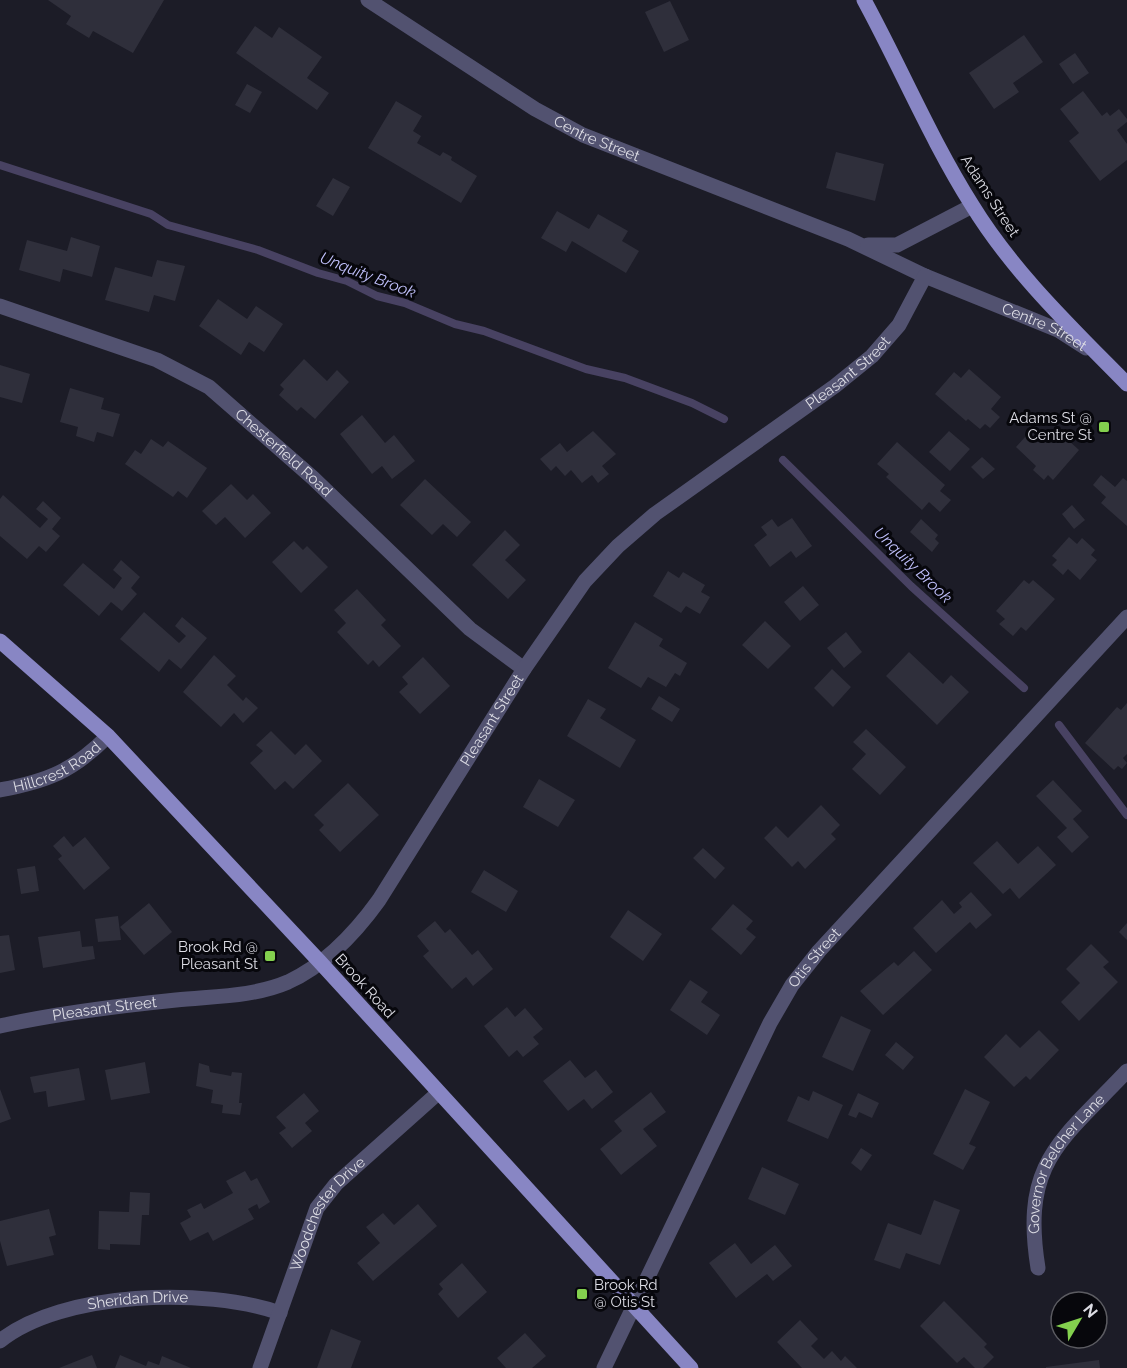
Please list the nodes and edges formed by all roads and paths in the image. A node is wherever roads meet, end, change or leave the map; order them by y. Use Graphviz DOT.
graph roads {
  1 [pos="368,0"];
  2 [pos="867,1"];
  3 [pos="972,206"];
  4 [pos="848,240"];
  5 [pos="925,276"];
  6 [pos="0,306"];
  7 [pos="1107,363"];
  8 [pos="1127,384"];
  9 [pos="1127,617"];
  10 [pos="0,641"];
  11 [pos="524,669"];
  12 [pos="108,736"];
  13 [pos="0,789"];
  14 [pos="320,962"];
  15 [pos="0,1026"];
  16 [pos="1127,1071"];
  17 [pos="438,1093"];
  18 [pos="1038,1268"];
  19 [pos="635,1306"];
  20 [pos="280,1313"];
  21 [pos="0,1341"];
  22 [pos="260,1368"];
  23 [pos="604,1368"];
  24 [pos="691,1368"];
  1 -- 4 [label="street, Centre Street"];
  2 -- 3 [label="main road, Adams Street"];
  3 -- 4 [label="street, Centre Street"];
  3 -- 7 [label="main road, Adams Street"];
  4 -- 5 [label="street, Centre Street"];
  5 -- 7 [label="street, Centre Street"];
  5 -- 11 [label="street, Pleasant Street"];
  6 -- 11 [label="street, Chesterfield Road"];
  7 -- 8 [label="main road, Adams Street"];
  9 -- 19 [label="street, Otis Street"];
  10 -- 12 [label="main road, Brook Road"];
  11 -- 14 [label="street, Pleasant Street"];
  12 -- 13 [label="street, Hillcrest Road"];
  12 -- 14 [label="main road, Brook Road"];
  14 -- 15 [label="street, Pleasant Street"];
  14 -- 17 [label="main road, Brook Road"];
  16 -- 18 [label="street, Governor Belcher Lane"];
  17 -- 19 [label="main road, Brook Road"];
  17 -- 20 [label="street, Woodchester Drive"];
  19 -- 23 [label="street, Otis Street"];
  19 -- 24 [label="main road, Brook Road"];
  20 -- 21 [label="street, Sheridan Drive"];
  20 -- 22 [label="street, Woodchester Drive"];
}
